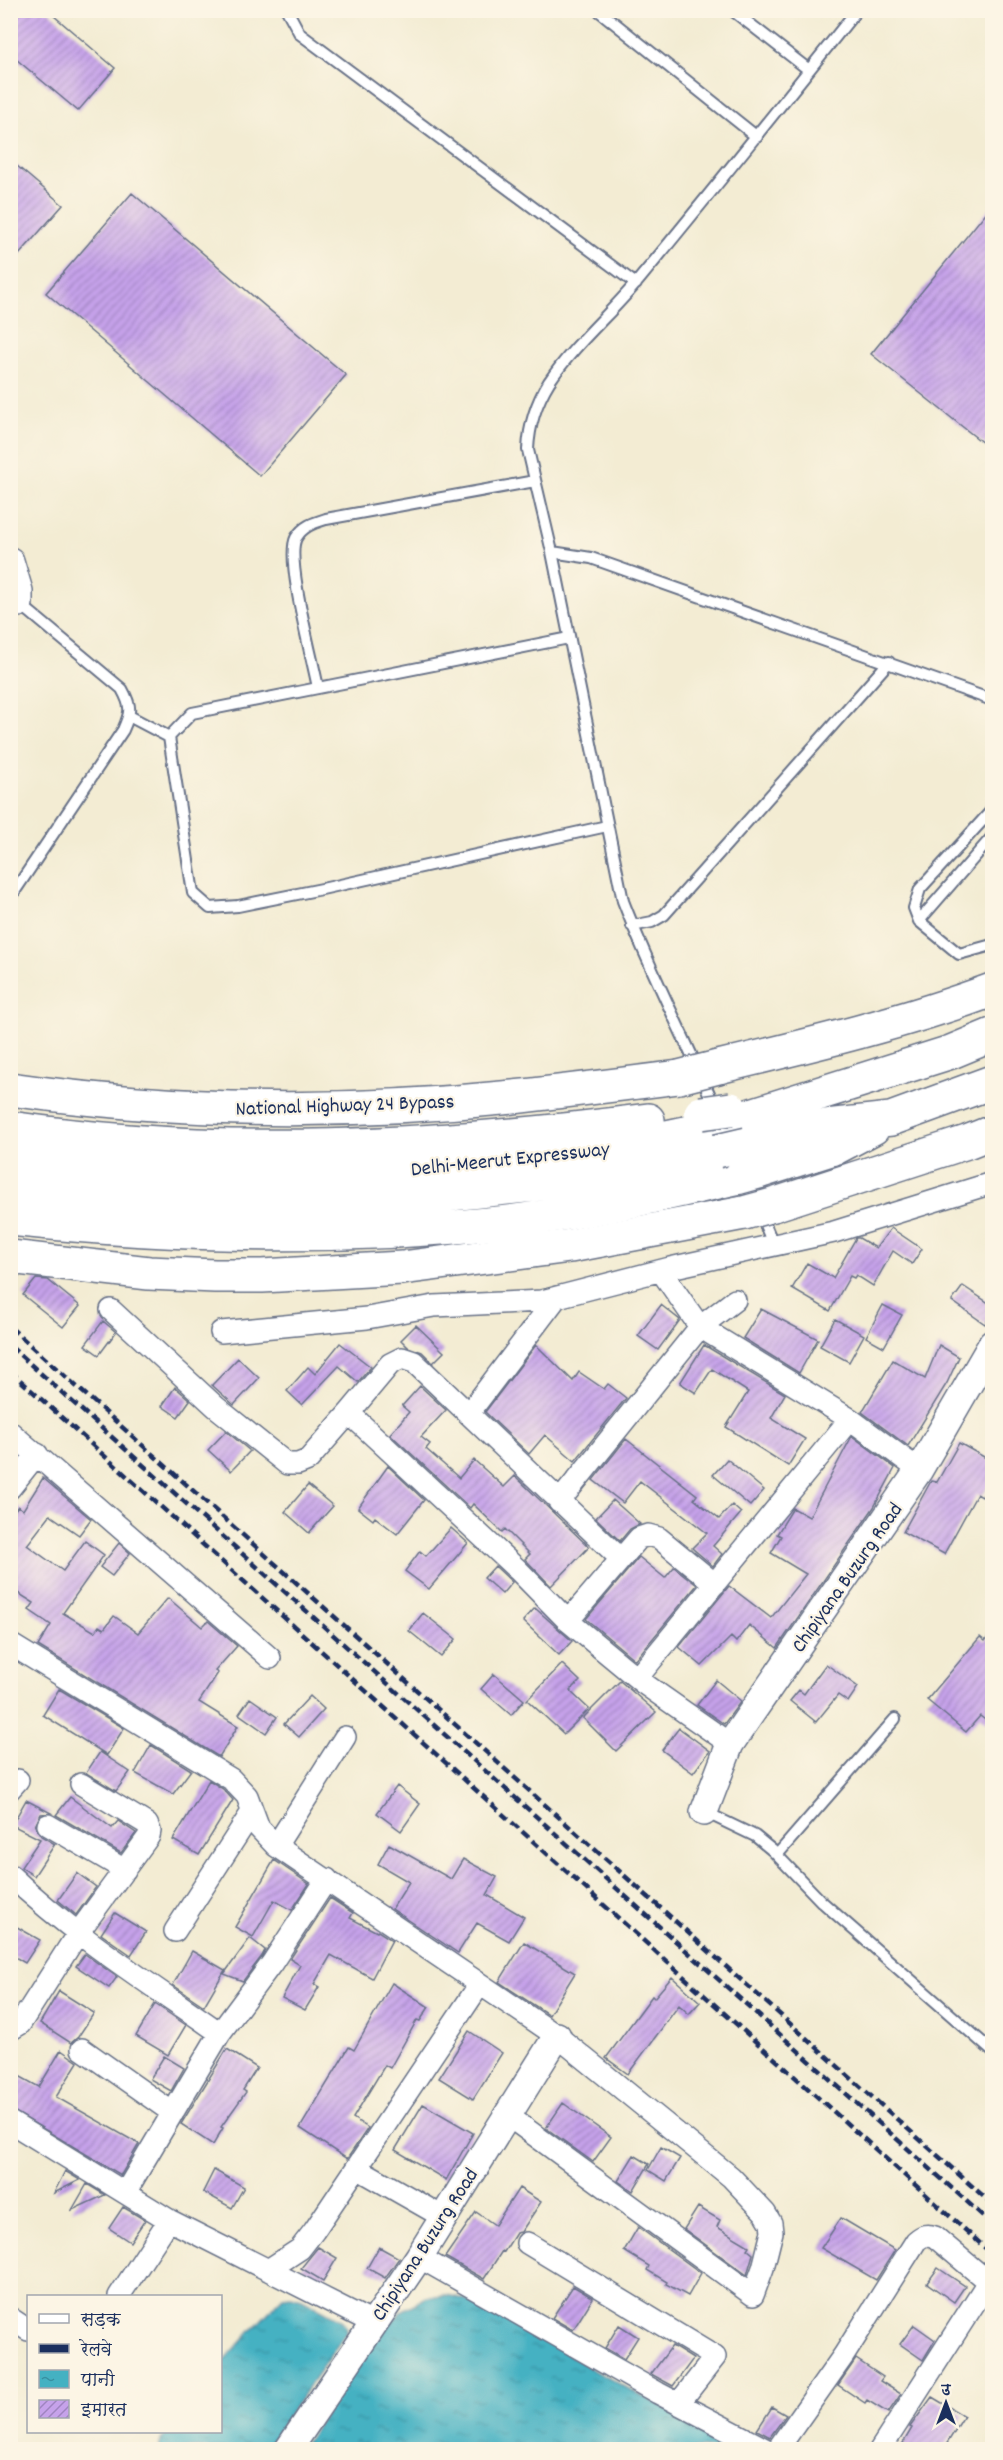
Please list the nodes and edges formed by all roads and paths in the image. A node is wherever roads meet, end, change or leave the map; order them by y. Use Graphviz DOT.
graph roads {
  1 [pos="288,10"];
  2 [pos="598,10"];
  3 [pos="732,10"];
  4 [pos="857,10"];
  5 [pos="809,70"];
  6 [pos="757,137"];
  7 [pos="636,284"];
  8 [pos="535,481"];
  9 [pos="552,552"];
  10 [pos="10,561"];
  11 [pos="19,603"];
  12 [pos="569,638"];
  13 [pos="889,662"];
  14 [pos="318,688"];
  15 [pos="993,700"];
  16 [pos="129,716"];
  17 [pos="169,737"];
  18 [pos="993,810"];
  19 [pos="607,826"];
  20 [pos="993,837"];
  21 [pos="10,898"];
  22 [pos="919,921"];
  23 [pos="632,926"];
  24 [pos="993,945"];
  25 [pos="993,990"];
  26 [pos="993,1035"];
  27 [pos="993,1082"];
  28 [pos="10,1089"];
  29 [pos="10,1128"];
  30 [pos="993,1132"];
  31 [pos="731,1144"];
  32 [pos="10,1158"];
  33 [pos="993,1183"];
  34 [pos="10,1191"];
  35 [pos="10,1219"];
  36 [pos="774,1246"];
  37 [pos="10,1257"];
  38 [pos="661,1271"];
  39 [pos="557,1297"];
  40 [pos="735,1300"];
  41 [pos="111,1310"];
  42 [pos="700,1327"];
  43 [pos="221,1332"];
  44 [pos="993,1344"];
  45 [pos="349,1413"];
  46 [pos="469,1413"];
  47 [pos="850,1419"];
  48 [pos="10,1432"];
  49 [pos="37,1454"];
  50 [pos="919,1470"];
  51 [pos="10,1488"];
  52 [pos="559,1502"];
  53 [pos="621,1560"];
  54 [pos="715,1584"];
  55 [pos="568,1621"];
  56 [pos="10,1644"];
  57 [pos="270,1658"];
  58 [pos="637,1678"];
  59 [pos="895,1719"];
  60 [pos="345,1737"];
  61 [pos="730,1744"];
  62 [pos="81,1784"];
  63 [pos="252,1812"];
  64 [pos="704,1812"];
  65 [pos="48,1825"];
  66 [pos="276,1845"];
  67 [pos="777,1856"];
  68 [pos="125,1870"];
  69 [pos="10,1875"];
  70 [pos="327,1879"];
  71 [pos="175,1931"];
  72 [pos="78,1933"];
  73 [pos="480,1984"];
  74 [pos="10,2030"];
  75 [pos="220,2033"];
  76 [pos="557,2036"];
  77 [pos="82,2049"];
  78 [pos="993,2051"];
  79 [pos="172,2113"];
  80 [pos="507,2115"];
  81 [pos="14,2131"];
  82 [pos="357,2169"];
  83 [pos="125,2193"];
  84 [pos="443,2217"];
  85 [pos="169,2220"];
  86 [pos="527,2243"];
  87 [pos="419,2257"];
  88 [pos="268,2270"];
  89 [pos="991,2284"];
  90 [pos="120,2295"];
  91 [pos="10,2318"];
  92 [pos="373,2323"];
  93 [pos="27,2329"];
  94 [pos="679,2403"];
  95 [pos="288,2450"];
  96 [pos="767,2450"];
  97 [pos="777,2450"];
  98 [pos="880,2450"];
  1 -- 7 [label="lane"];
  2 -- 6 [label="lane"];
  3 -- 5 [label="lane"];
  4 -- 5 [label="lane"];
  5 -- 6 [label="lane"];
  6 -- 7 [label="lane"];
  7 -- 8 [label="lane"];
  8 -- 9 [label="lane"];
  8 -- 14 [label="lane"];
  9 -- 12 [label="lane"];
  9 -- 13 [label="lane"];
  10 -- 11 [label="street"];
  11 -- 16 [label="lane"];
  12 -- 14 [label="lane"];
  12 -- 19 [label="lane"];
  13 -- 15 [label="lane"];
  13 -- 23 [label="lane"];
  14 -- 17 [label="lane"];
  16 -- 17 [label="lane"];
  16 -- 21 [label="lane"];
  17 -- 19 [label="lane"];
  18 -- 22 [label="lane"];
  19 -- 23 [label="lane"];
  20 -- 22 [label="lane"];
  22 -- 24 [label="lane"];
  23 -- 31 [label="lane"];
  25 -- 28 [label="highway, National Highway 24 Bypass, bridge"];
  26 -- 31 [label="highway"];
  27 -- 31 [label="highway, Delhi-Meerut Expressway"];
  29 -- 31 [label="highway"];
  30 -- 37 [label="highway"];
  31 -- 32 [label="highway, Delhi-Meerut Expressway"];
  31 -- 34 [label="highway, Delhi-Meerut Expressway"];
  31 -- 35 [label="highway"];
  31 -- 36 [label="lane"];
  33 -- 36 [label="street"];
  36 -- 38 [label="street"];
  38 -- 39 [label="street"];
  38 -- 42 [label="street"];
  39 -- 43 [label="street"];
  39 -- 46 [label="street"];
  40 -- 42 [label="street"];
  41 -- 45 [label="street"];
  42 -- 47 [label="street"];
  42 -- 52 [label="street"];
  44 -- 50 [label="street, Chipiyana Buzurg Road"];
  45 -- 46 [label="street"];
  45 -- 55 [label="street"];
  46 -- 52 [label="street"];
  47 -- 50 [label="street"];
  47 -- 54 [label="street"];
  48 -- 49 [label="street"];
  49 -- 51 [label="street"];
  49 -- 57 [label="street"];
  50 -- 61 [label="street, Chipiyana Buzurg Road"];
  52 -- 53 [label="street"];
  53 -- 54 [label="street"];
  53 -- 55 [label="street"];
  54 -- 58 [label="street"];
  55 -- 58 [label="street"];
  56 -- 63 [label="street"];
  58 -- 61 [label="street"];
  59 -- 67 [label="lane"];
  60 -- 66 [label="street"];
  61 -- 64 [label="street, Chipiyana Buzurg Road"];
  62 -- 68 [label="street"];
  63 -- 66 [label="street"];
  63 -- 71 [label="street"];
  64 -- 67 [label="lane"];
  65 -- 68 [label="street"];
  66 -- 70 [label="street"];
  67 -- 78 [label="lane"];
  68 -- 72 [label="street"];
  69 -- 72 [label="street"];
  70 -- 73 [label="street"];
  70 -- 75 [label="street"];
  72 -- 74 [label="street"];
  72 -- 75 [label="street"];
  73 -- 76 [label="street"];
  73 -- 82 [label="street"];
  75 -- 79 [label="street"];
  76 -- 80 [label="street, Chipiyana Buzurg Road"];
  76 -- 80 [label="street"];
  77 -- 79 [label="street"];
  79 -- 83 [label="street"];
  80 -- 84 [label="street, Chipiyana Buzurg Road"];
  81 -- 83 [label="street"];
  82 -- 84 [label="street"];
  82 -- 88 [label="street"];
  83 -- 85 [label="street"];
  84 -- 87 [label="street, Chipiyana Buzurg Road"];
  85 -- 88 [label="street"];
  85 -- 90 [label="street"];
  86 -- 94 [label="street"];
  87 -- 92 [label="street, Chipiyana Buzurg Road"];
  87 -- 94 [label="street"];
  88 -- 92 [label="street"];
  89 -- 97 [label="street"];
  89 -- 98 [label="street"];
  91 -- 93 [label="street"];
  92 -- 95 [label="street, Chipiyana Buzurg Road"];
  94 -- 96 [label="street"];
}
